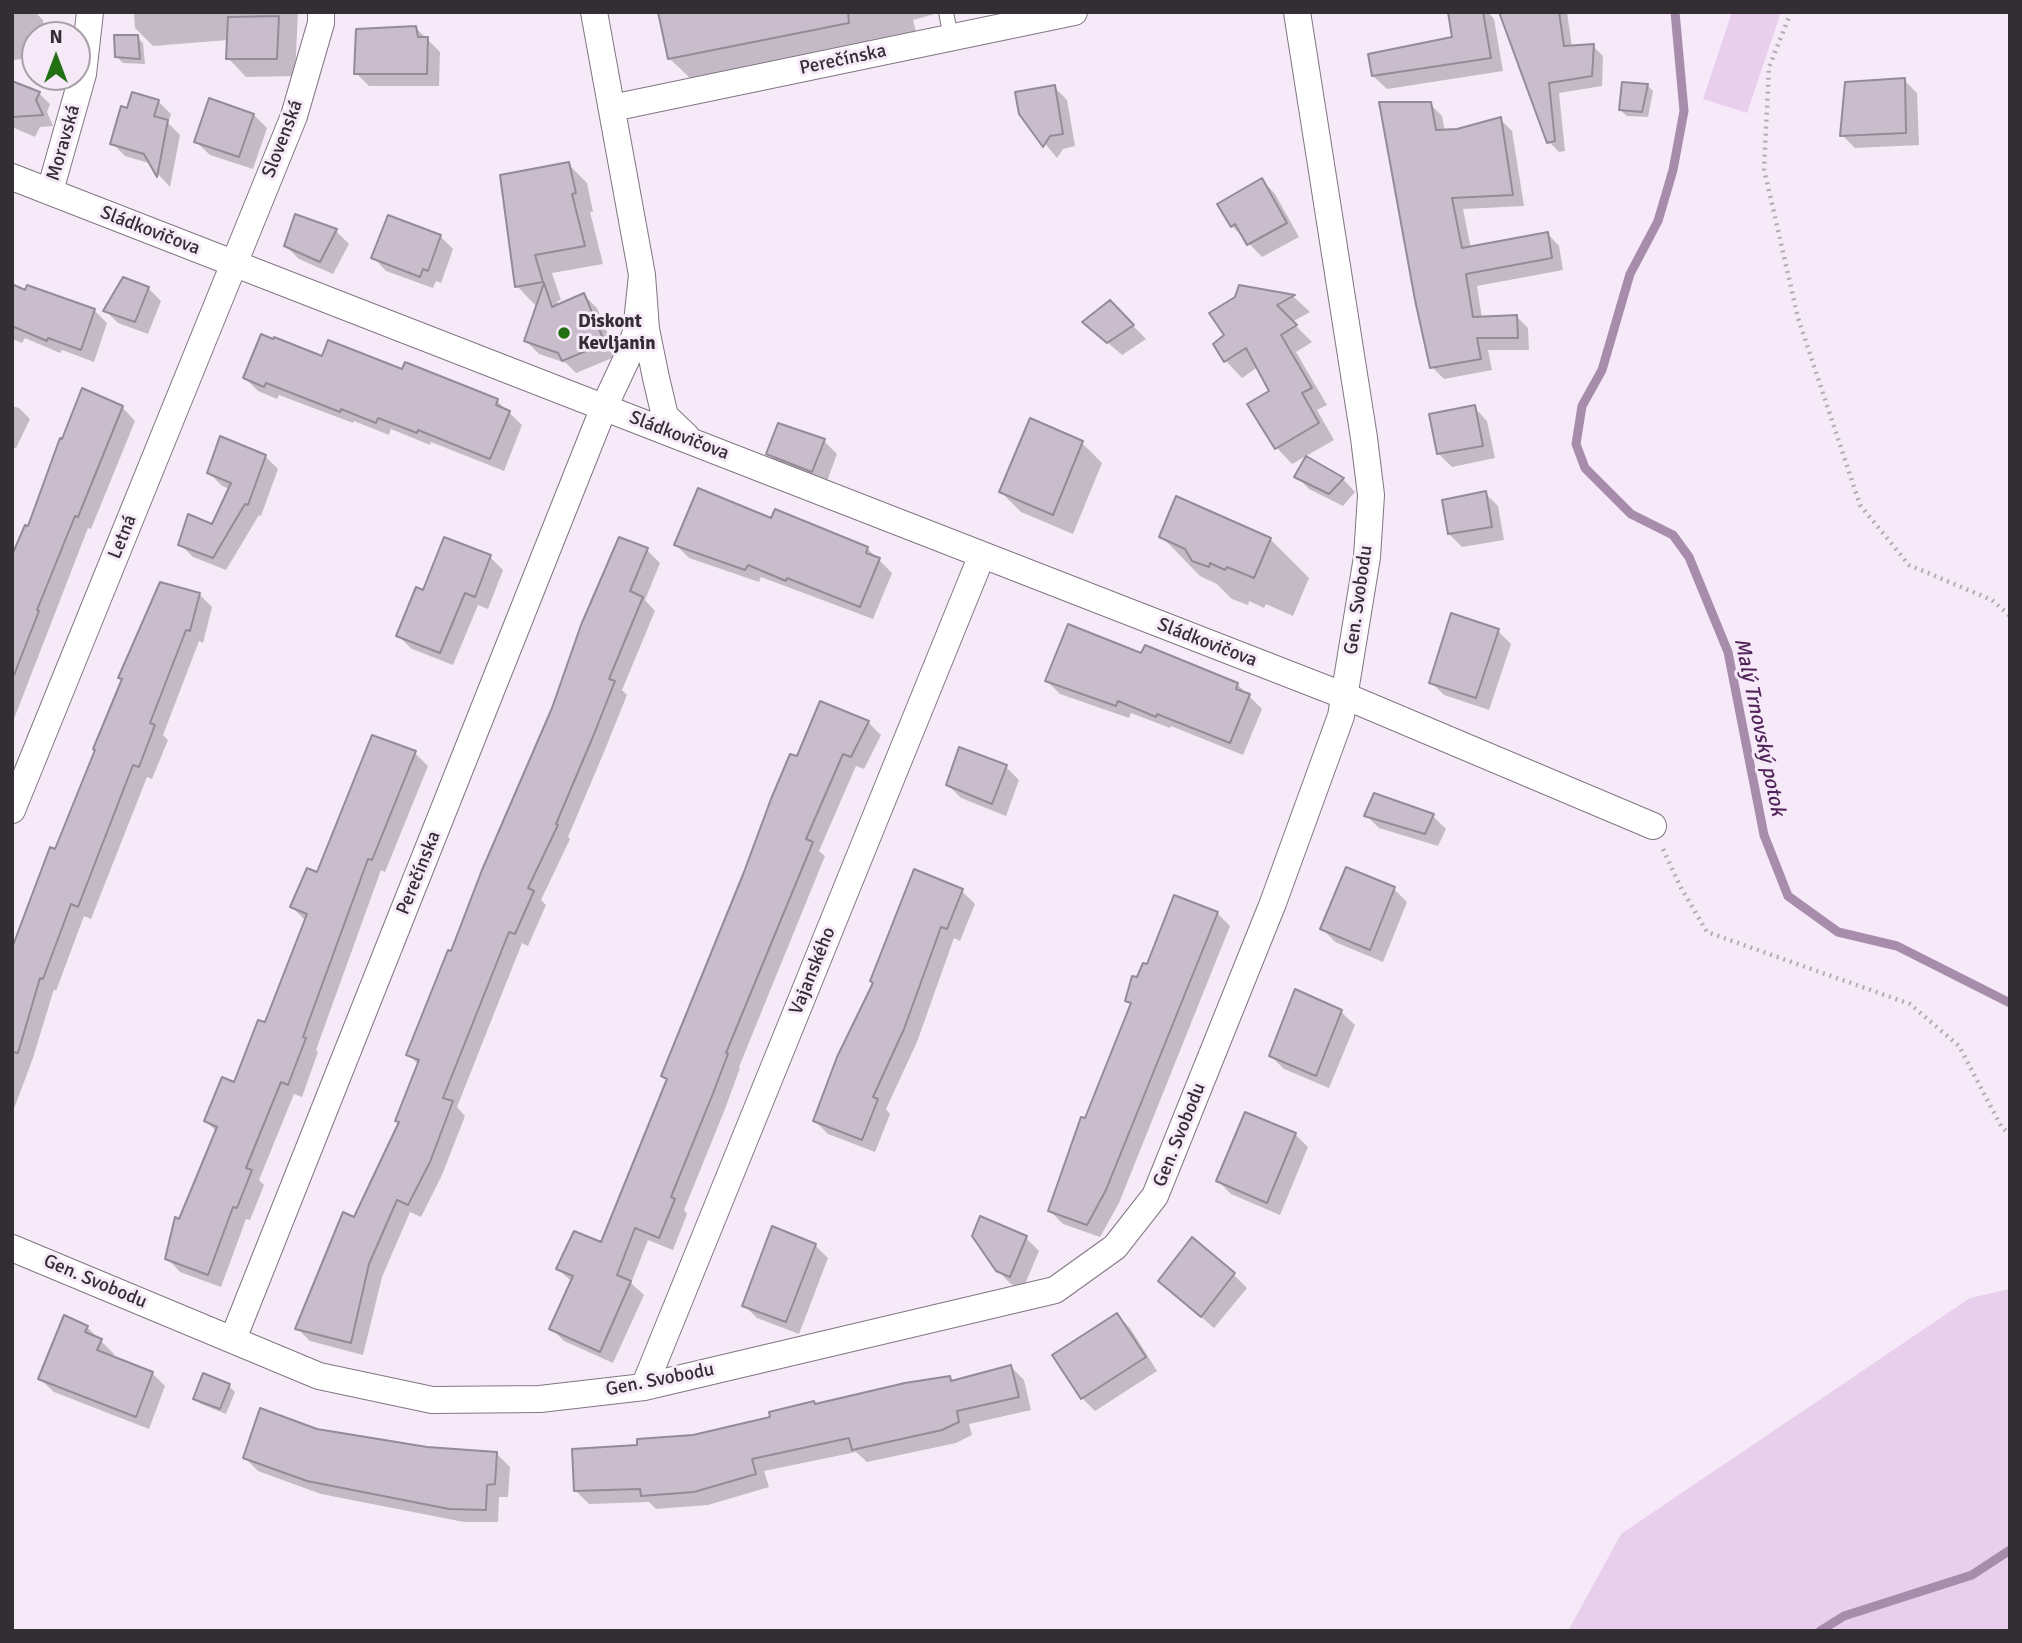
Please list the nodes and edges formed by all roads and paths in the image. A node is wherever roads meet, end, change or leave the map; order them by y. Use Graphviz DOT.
graph roads {
  1 [pos="90,12"];
  2 [pos="321,12"];
  3 [pos="594,12"];
  4 [pos="1074,12"];
  5 [pos="1297,12"];
  6 [pos="1791,12"];
  7 [pos="949,25"];
  8 [pos="612,107"];
  9 [pos="12,177"];
  10 [pos="50,191"];
  11 [pos="234,264"];
  12 [pos="642,275"];
  13 [pos="661,338"];
  14 [pos="656,379"];
  15 [pos="615,380"];
  16 [pos="571,395"];
  17 [pos="604,407"];
  18 [pos="692,442"];
  19 [pos="982,555"];
  20 [pos="2010,615"];
  21 [pos="1345,696"];
  22 [pos="12,810"];
  23 [pos="1653,826"];
  24 [pos="2010,1135"];
  25 [pos="12,1248"];
  26 [pos="233,1339"];
  27 [pos="644,1387"];
  1 -- 10 [label="street, Moravská"];
  2 -- 11 [label="street, Slovenská"];
  3 -- 8 [label="street, Perečínska"];
  4 -- 7 [label="street, Perečínska"];
  5 -- 21 [label="street, Gen. Svobodu"];
  6 -- 20 [label="path"];
  7 -- 8 [label="street, Perečínska"];
  8 -- 12 [label="street, Perečínska"];
  9 -- 10 [label="street, Sládkovičova"];
  10 -- 11 [label="street, Sládkovičova"];
  11 -- 16 [label="street, Sládkovičova"];
  11 -- 22 [label="street, Letná"];
  12 -- 13 [label="street, Perečínska"];
  12 -- 14 [label="street, Perečínska"];
  12 -- 15 [label="street, Perečínska"];
  13 -- 14 [label="street, Perečínska"];
  13 -- 18 [label="street, Perečínska"];
  14 -- 17 [label="street"];
  14 -- 18 [label="street, Perečínska"];
  15 -- 16 [label="street"];
  15 -- 17 [label="street, Perečínska"];
  16 -- 17 [label="street, Sládkovičova"];
  17 -- 18 [label="street, Sládkovičova"];
  17 -- 26 [label="street, Perečínska"];
  18 -- 19 [label="street, Sládkovičova"];
  19 -- 21 [label="street, Sládkovičova"];
  19 -- 27 [label="street, Vajanského"];
  21 -- 23 [label="street, Sládkovičova"];
  21 -- 27 [label="street, Gen. Svobodu"];
  23 -- 24 [label="path"];
  25 -- 26 [label="street, Gen. Svobodu"];
  26 -- 27 [label="street, Gen. Svobodu"];
}
